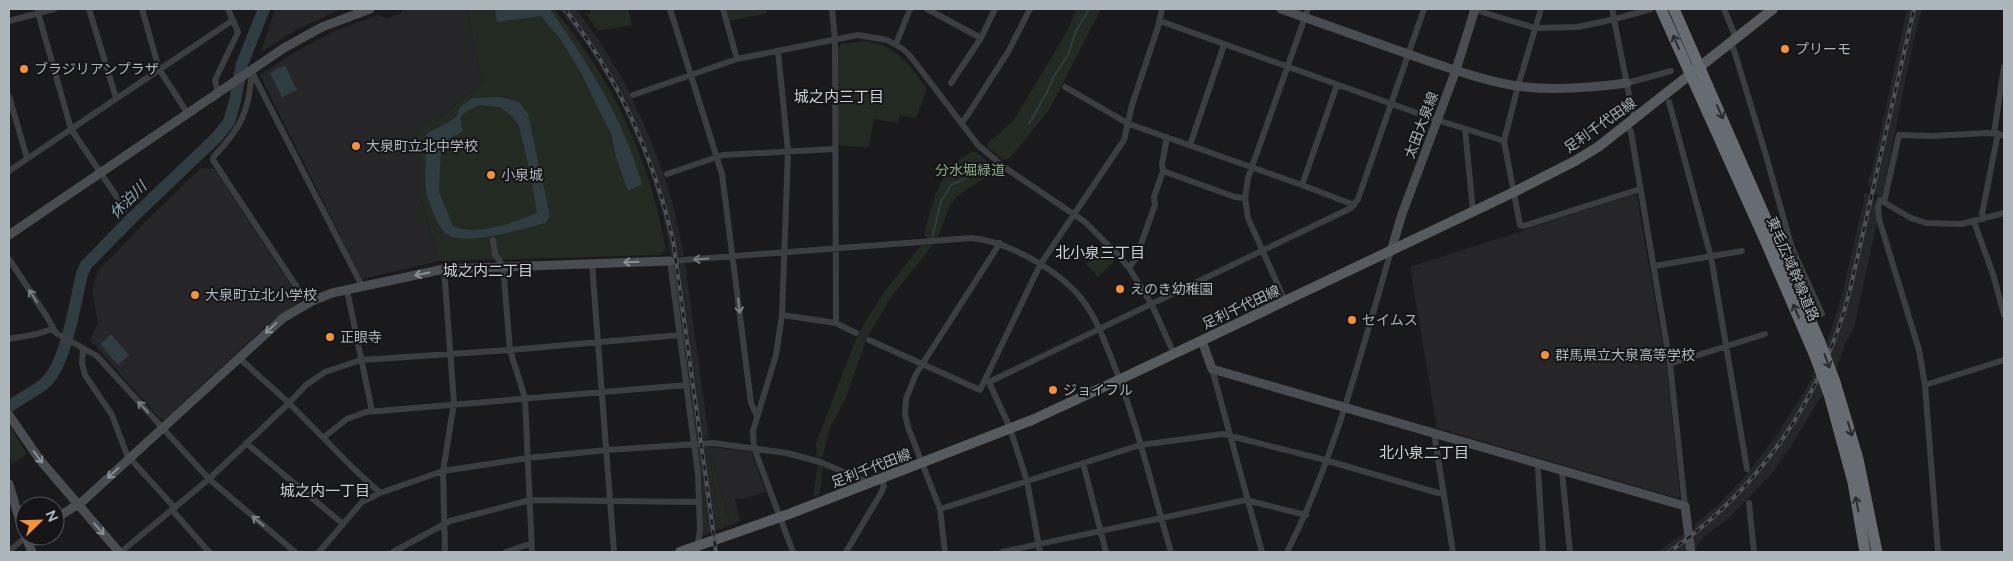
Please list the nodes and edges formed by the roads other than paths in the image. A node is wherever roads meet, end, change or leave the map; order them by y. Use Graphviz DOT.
graph roads {
  1 [pos="54,9"];
  2 [pos="89,9"];
  3 [pos="142,9"];
  4 [pos="228,9"];
  5 [pos="370,9"];
  6 [pos="670,9"];
  7 [pos="723,9"];
  8 [pos="832,9"];
  9 [pos="910,9"];
  10 [pos="927,9"];
  11 [pos="995,9"];
  12 [pos="1030,9"];
  13 [pos="1162,9"];
  14 [pos="1281,9"];
  15 [pos="1424,9"];
  16 [pos="1474,9"];
  17 [pos="1542,9"];
  18 [pos="1612,9"];
  19 [pos="1652,9"];
  20 [pos="1661,9"];
  21 [pos="1674,9"];
  22 [pos="1724,9"];
  23 [pos="1773,9"];
  24 [pos="37,11"];
  25 [pos="1307,13"];
  26 [pos="1614,19"];
  27 [pos="233,20"];
  28 [pos="9,21"];
  29 [pos="1160,21"];
  30 [pos="1535,28"];
  31 [pos="981,38"];
  32 [pos="835,39"];
  33 [pos="1733,40"];
  34 [pos="896,44"];
  35 [pos="1224,45"];
  36 [pos="778,51"];
  37 [pos="1409,54"];
  38 [pos="737,60"];
  39 [pos="1288,67"];
  40 [pos="2004,67"];
  41 [pos="159,69"];
  42 [pos="1456,70"];
  43 [pos="1695,71"];
  44 [pos="1671,72"];
  45 [pos="249,73"];
  46 [pos="691,74"];
  47 [pos="951,83"];
  48 [pos="1627,83"];
  49 [pos="1338,86"];
  50 [pos="1518,86"];
  51 [pos="1065,87"];
  52 [pos="218,93"];
  53 [pos="633,94"];
  54 [pos="9,96"];
  55 [pos="116,98"];
  56 [pos="1669,102"];
  57 [pos="1391,104"];
  58 [pos="188,114"];
  59 [pos="1437,120"];
  60 [pos="961,123"];
  61 [pos="1630,123"];
  62 [pos="1128,124"];
  63 [pos="71,129"];
  64 [pos="1465,129"];
  65 [pos="1999,133"];
  66 [pos="1167,137"];
  67 [pos="1504,141"];
  68 [pos="1190,145"];
  69 [pos="834,150"];
  70 [pos="788,151"];
  71 [pos="717,156"];
  72 [pos="27,158"];
  73 [pos="1252,167"];
  74 [pos="9,171"];
  75 [pos="1163,171"];
  76 [pos="100,173"];
  77 [pos="666,174"];
  78 [pos="1302,185"];
  79 [pos="1640,189"];
  80 [pos="1514,192"];
  81 [pos="1245,198"];
  82 [pos="1884,202"];
  83 [pos="1354,205"];
  84 [pos="125,209"];
  85 [pos="1473,211"];
  86 [pos="2004,213"];
  87 [pos="1074,214"];
  88 [pos="1983,219"];
  89 [pos="1974,222"];
  90 [pos="9,235"];
  91 [pos="493,240"];
  92 [pos="1000,243"];
  93 [pos="836,249"];
  94 [pos="1264,251"];
  95 [pos="1391,251"];
  96 [pos="1742,251"];
  97 [pos="784,253"];
  98 [pos="732,257"];
  99 [pos="1711,257"];
  100 [pos="9,259"];
  101 [pos="670,261"];
  102 [pos="592,264"];
  103 [pos="1040,265"];
  104 [pos="502,266"];
  105 [pos="1654,266"];
  106 [pos="1129,268"];
  107 [pos="444,269"];
  108 [pos="362,286"];
  109 [pos="347,290"];
  110 [pos="312,301"];
  111 [pos="1285,301"];
  112 [pos="1152,305"];
  113 [pos="1822,314"];
  114 [pos="782,315"];
  115 [pos="2004,315"];
  116 [pos="836,323"];
  117 [pos="1100,329"];
  118 [pos="54,331"];
  119 [pos="856,333"];
  120 [pos="680,334"];
  121 [pos="1765,334"];
  122 [pos="9,339"];
  123 [pos="598,340"];
  124 [pos="869,340"];
  125 [pos="1202,341"];
  126 [pos="1726,347"];
  127 [pos="83,348"];
  128 [pos="510,350"];
  129 [pos="451,353"];
  130 [pos="1174,354"];
  131 [pos="239,358"];
  132 [pos="361,360"];
  133 [pos="2004,360"];
  134 [pos="923,364"];
  135 [pos="1670,364"];
  136 [pos="1212,369"];
  137 [pos="988,379"];
  138 [pos="1120,380"];
  139 [pos="687,385"];
  140 [pos="1925,385"];
  141 [pos="602,391"];
  142 [pos="525,398"];
  143 [pos="289,403"];
  144 [pos="454,403"];
  145 [pos="1344,408"];
  146 [pos="372,411"];
  147 [pos="10,416"];
  148 [pos="757,416"];
  149 [pos="163,428"];
  150 [pos="1010,428"];
  151 [pos="1434,433"];
  152 [pos="1228,434"];
  153 [pos="324,437"];
  154 [pos="246,443"];
  155 [pos="694,444"];
  156 [pos="1140,445"];
  157 [pos="754,448"];
  158 [pos="607,450"];
  159 [pos="130,458"];
  160 [pos="528,458"];
  161 [pos="1325,460"];
  162 [pos="922,463"];
  163 [pos="1083,463"];
  164 [pos="1538,469"];
  165 [pos="1747,469"];
  166 [pos="443,470"];
  167 [pos="1562,472"];
  168 [pos="208,478"];
  169 [pos="882,479"];
  170 [pos="1027,481"];
  171 [pos="868,484"];
  172 [pos="9,486"];
  173 [pos="380,493"];
  174 [pos="1444,493"];
  175 [pos="530,500"];
  176 [pos="611,500"];
  177 [pos="1246,500"];
  178 [pos="699,502"];
  179 [pos="15,503"];
  180 [pos="1749,503"];
  181 [pos="78,505"];
  182 [pos="1685,506"];
  183 [pos="173,509"];
  184 [pos="940,509"];
  185 [pos="65,513"];
  186 [pos="1306,515"];
  187 [pos="780,516"];
  188 [pos="1161,518"];
  189 [pos="444,523"];
  190 [pos="343,524"];
  191 [pos="1101,531"];
  192 [pos="532,543"];
  193 [pos="1038,545"];
  194 [pos="698,549"];
  195 [pos="120,552"];
  196 [pos="209,552"];
  197 [pos="296,552"];
  198 [pos="319,552"];
  199 [pos="393,552"];
  200 [pos="445,552"];
  201 [pos="506,552"];
  202 [pos="532,552"];
  203 [pos="614,552"];
  204 [pos="680,552"];
  205 [pos="793,552"];
  206 [pos="846,552"];
  207 [pos="945,552"];
  208 [pos="1002,552"];
  209 [pos="1040,552"];
  210 [pos="1106,552"];
  211 [pos="1171,552"];
  212 [pos="1262,552"];
  213 [pos="1287,552"];
  214 [pos="1453,552"];
  215 [pos="1543,552"];
  216 [pos="1570,552"];
  217 [pos="1691,552"];
  218 [pos="1754,552"];
  219 [pos="1865,552"];
  220 [pos="1877,552"];
  221 [pos="1938,552"];
  1 -- 24 [label="street"];
  2 -- 55 [label="street"];
  3 -- 41 [label="street"];
  4 -- 27 [label="street"];
  5 -- 45 [label="street"];
  6 -- 46 [label="street"];
  7 -- 38 [label="street"];
  8 -- 32 [label="street"];
  9 -- 34 [label="street"];
  10 -- 31 [label="street"];
  11 -- 31 [label="street"];
  12 -- 60 [label="street"];
  13 -- 29 [label="street"];
  14 -- 25 [label="street"];
  15 -- 37 [label="street"];
  16 -- 30 [label="street"];
  16 -- 42 [label="street, 太田大泉線"];
  17 -- 30 [label="street"];
  18 -- 26 [label="street"];
  19 -- 26 [label="street"];
  43 -- 20 [label="highway, 東毛広域幹線道路, one-way"];
  21 -- 43 [label="highway, 東毛広域幹線道路"];
  22 -- 33 [label="street"];
  23 -- 33 [label="main road, 足利千代田線"];
  24 -- 28 [label="street"];
  24 -- 63 [label="street"];
  25 -- 37 [label="street"];
  25 -- 39 [label="street"];
  26 -- 30 [label="street"];
  26 -- 48 [label="street"];
  27 -- 41 [label="street"];
  27 -- 52 [label="street"];
  29 -- 35 [label="street"];
  29 -- 62 [label="street"];
  30 -- 50 [label="street"];
  31 -- 47 [label="street"];
  32 -- 34 [label="street"];
  32 -- 36 [label="street"];
  32 -- 69 [label="street"];
  33 -- 43 [label="main road, 足利千代田線"];
  33 -- 113 [label="street"];
  34 -- 60 [label="street"];
  35 -- 39 [label="street"];
  35 -- 68 [label="street"];
  36 -- 38 [label="street"];
  36 -- 70 [label="street"];
  37 -- 42 [label="street"];
  37 -- 57 [label="street"];
  38 -- 46 [label="street"];
  39 -- 49 [label="street"];
  39 -- 73 [label="street"];
  40 -- 65 [label="street"];
  41 -- 55 [label="street"];
  41 -- 58 [label="street"];
  42 -- 50 [label="street"];
  42 -- 59 [label="street, 太田大泉線"];
  43 -- 61 [label="main road, 足利千代田線"];
  219 -- 43 [label="highway, 東毛広域幹線道路, one-way, bridge"];
  43 -- 220 [label="highway, 東毛広域幹線道路, one-way, bridge"];
  44 -- 48 [label="street"];
  45 -- 52 [label="street"];
  45 -- 108 [label="street"];
  45 -- 110 [label="street"];
  46 -- 53 [label="street"];
  46 -- 71 [label="street"];
  48 -- 50 [label="street"];
  48 -- 61 [label="street"];
  49 -- 57 [label="street"];
  49 -- 78 [label="street"];
  50 -- 67 [label="street"];
  51 -- 62 [label="street"];
  52 -- 58 [label="street"];
  54 -- 72 [label="street"];
  55 -- 63 [label="street"];
  56 -- 99 [label="street"];
  57 -- 59 [label="street"];
  57 -- 83 [label="street"];
  58 -- 76 [label="street"];
  59 -- 64 [label="street"];
  59 -- 95 [label="street, 太田大泉線"];
  60 -- 87 [label="street"];
  61 -- 79 [label="street"];
  61 -- 80 [label="main road, 足利千代田線"];
  62 -- 66 [label="street"];
  62 -- 87 [label="street"];
  63 -- 72 [label="street"];
  63 -- 76 [label="street"];
  64 -- 67 [label="street"];
  64 -- 85 [label="street"];
  65 -- 82 [label="street"];
  65 -- 88 [label="street"];
  66 -- 68 [label="street"];
  66 -- 75 [label="street"];
  67 -- 80 [label="street"];
  68 -- 73 [label="street"];
  69 -- 70 [label="street"];
  69 -- 93 [label="street"];
  70 -- 71 [label="street"];
  70 -- 97 [label="street"];
  71 -- 77 [label="street"];
  71 -- 98 [label="street"];
  72 -- 74 [label="street"];
  73 -- 78 [label="street"];
  73 -- 81 [label="street"];
  75 -- 81 [label="street"];
  75 -- 106 [label="street"];
  76 -- 84 [label="street"];
  76 -- 90 [label="street"];
  78 -- 83 [label="street"];
  79 -- 80 [label="street"];
  79 -- 105 [label="street"];
  80 -- 85 [label="main road, 足利千代田線"];
  81 -- 94 [label="street"];
  82 -- 89 [label="street"];
  82 -- 140 [label="street"];
  83 -- 94 [label="street"];
  85 -- 95 [label="main road, 足利千代田線"];
  86 -- 88 [label="street"];
  87 -- 103 [label="street"];
  87 -- 106 [label="street"];
  88 -- 89 [label="street"];
  89 -- 115 [label="street"];
  91 -- 104 [label="street"];
  92 -- 93 [label="street"];
  92 -- 103 [label="street"];
  92 -- 134 [label="street"];
  93 -- 97 [label="street"];
  93 -- 116 [label="street"];
  94 -- 111 [label="street"];
  94 -- 112 [label="street"];
  95 -- 111 [label="main road, 足利千代田線"];
  95 -- 145 [label="street"];
  96 -- 99 [label="street"];
  97 -- 98 [label="street"];
  97 -- 114 [label="street"];
  98 -- 101 [label="street, one-way"];
  98 -- 148 [label="street, one-way"];
  99 -- 105 [label="street"];
  99 -- 126 [label="street"];
  118 -- 100 [label="street, one-way"];
  101 -- 102 [label="street, one-way"];
  101 -- 120 [label="street"];
  102 -- 104 [label="street"];
  102 -- 123 [label="street"];
  103 -- 117 [label="street"];
  103 -- 137 [label="street"];
  104 -- 107 [label="street"];
  104 -- 128 [label="street"];
  105 -- 135 [label="street"];
  106 -- 112 [label="street"];
  107 -- 108 [label="street, one-way"];
  107 -- 129 [label="street"];
  108 -- 109 [label="street"];
  109 -- 110 [label="street"];
  109 -- 132 [label="street"];
  110 -- 131 [label="street, one-way"];
  111 -- 125 [label="main road, 足利千代田線"];
  112 -- 117 [label="street"];
  112 -- 130 [label="street"];
  114 -- 116 [label="street"];
  114 -- 148 [label="street"];
  116 -- 119 [label="street"];
  117 -- 137 [label="street"];
  117 -- 138 [label="street"];
  118 -- 122 [label="street"];
  118 -- 127 [label="street"];
  120 -- 123 [label="street"];
  120 -- 139 [label="street"];
  121 -- 126 [label="street"];
  123 -- 128 [label="street"];
  123 -- 141 [label="street"];
  124 -- 134 [label="street"];
  125 -- 130 [label="main road, 足利千代田線"];
  125 -- 136 [label="street"];
  126 -- 135 [label="street"];
  126 -- 165 [label="street"];
  149 -- 127 [label="street, one-way"];
  127 -- 159 [label="street"];
  128 -- 129 [label="street"];
  128 -- 142 [label="street"];
  129 -- 132 [label="street"];
  129 -- 144 [label="street"];
  130 -- 138 [label="main road, 足利千代田線"];
  131 -- 143 [label="street"];
  131 -- 149 [label="street"];
  132 -- 143 [label="street"];
  132 -- 146 [label="street"];
  133 -- 140 [label="street"];
  134 -- 137 [label="street"];
  134 -- 162 [label="street"];
  135 -- 182 [label="street"];
  136 -- 145 [label="street"];
  136 -- 152 [label="street"];
  137 -- 150 [label="street"];
  138 -- 150 [label="main road, 足利千代田線"];
  138 -- 156 [label="street"];
  139 -- 141 [label="street"];
  139 -- 155 [label="street"];
  140 -- 221 [label="street"];
  141 -- 142 [label="street"];
  141 -- 158 [label="street"];
  142 -- 144 [label="street"];
  142 -- 160 [label="street"];
  143 -- 153 [label="street"];
  143 -- 154 [label="street"];
  144 -- 146 [label="street"];
  144 -- 166 [label="street"];
  145 -- 151 [label="street"];
  145 -- 161 [label="street"];
  146 -- 153 [label="street"];
  147 -- 181 [label="street, one-way"];
  148 -- 157 [label="street"];
  149 -- 159 [label="street"];
  149 -- 168 [label="street"];
  150 -- 162 [label="main road, 足利千代田線"];
  150 -- 170 [label="street"];
  151 -- 167 [label="street"];
  151 -- 174 [label="street"];
  152 -- 156 [label="street"];
  152 -- 161 [label="street"];
  152 -- 177 [label="street"];
  153 -- 173 [label="street"];
  154 -- 168 [label="street"];
  154 -- 190 [label="street"];
  155 -- 157 [label="street"];
  155 -- 158 [label="street"];
  155 -- 178 [label="street"];
  156 -- 163 [label="street"];
  156 -- 188 [label="street"];
  157 -- 171 [label="street"];
  157 -- 187 [label="street"];
  158 -- 160 [label="street"];
  158 -- 176 [label="street"];
  159 -- 181 [label="street, one-way"];
  159 -- 183 [label="street"];
  160 -- 166 [label="street"];
  160 -- 175 [label="street"];
  161 -- 174 [label="street"];
  161 -- 186 [label="street"];
  162 -- 169 [label="main road, 足利千代田線"];
  162 -- 184 [label="street"];
  163 -- 170 [label="street"];
  163 -- 191 [label="street"];
  164 -- 215 [label="street"];
  166 -- 173 [label="street"];
  166 -- 189 [label="street"];
  167 -- 182 [label="street"];
  167 -- 216 [label="street"];
  168 -- 183 [label="street"];
  197 -- 168 [label="street, one-way"];
  169 -- 171 [label="main road, 足利千代田線"];
  169 -- 206 [label="street"];
  170 -- 184 [label="street"];
  170 -- 193 [label="street"];
  171 -- 187 [label="main road, 足利千代田線"];
  172 -- 179 [label="street"];
  173 -- 190 [label="street"];
  174 -- 214 [label="street"];
  175 -- 176 [label="street"];
  175 -- 189 [label="street"];
  175 -- 192 [label="street"];
  176 -- 178 [label="street"];
  176 -- 203 [label="street"];
  177 -- 186 [label="street"];
  177 -- 188 [label="street"];
  177 -- 212 [label="street"];
  178 -- 194 [label="street"];
  180 -- 218 [label="street"];
  181 -- 185 [label="street"];
  181 -- 195 [label="street, one-way"];
  182 -- 217 [label="street"];
  183 -- 195 [label="street"];
  183 -- 196 [label="street"];
  184 -- 207 [label="street"];
  186 -- 213 [label="street"];
  187 -- 194 [label="main road, 足利千代田線"];
  187 -- 205 [label="street"];
  188 -- 191 [label="street"];
  188 -- 211 [label="street"];
  189 -- 199 [label="street"];
  189 -- 200 [label="street"];
  190 -- 198 [label="street"];
  191 -- 193 [label="street"];
  191 -- 210 [label="street"];
  192 -- 201 [label="street"];
  192 -- 202 [label="street"];
  193 -- 208 [label="street"];
  193 -- 209 [label="street"];
  194 -- 204 [label="main road, 足利千代田線"];
}
